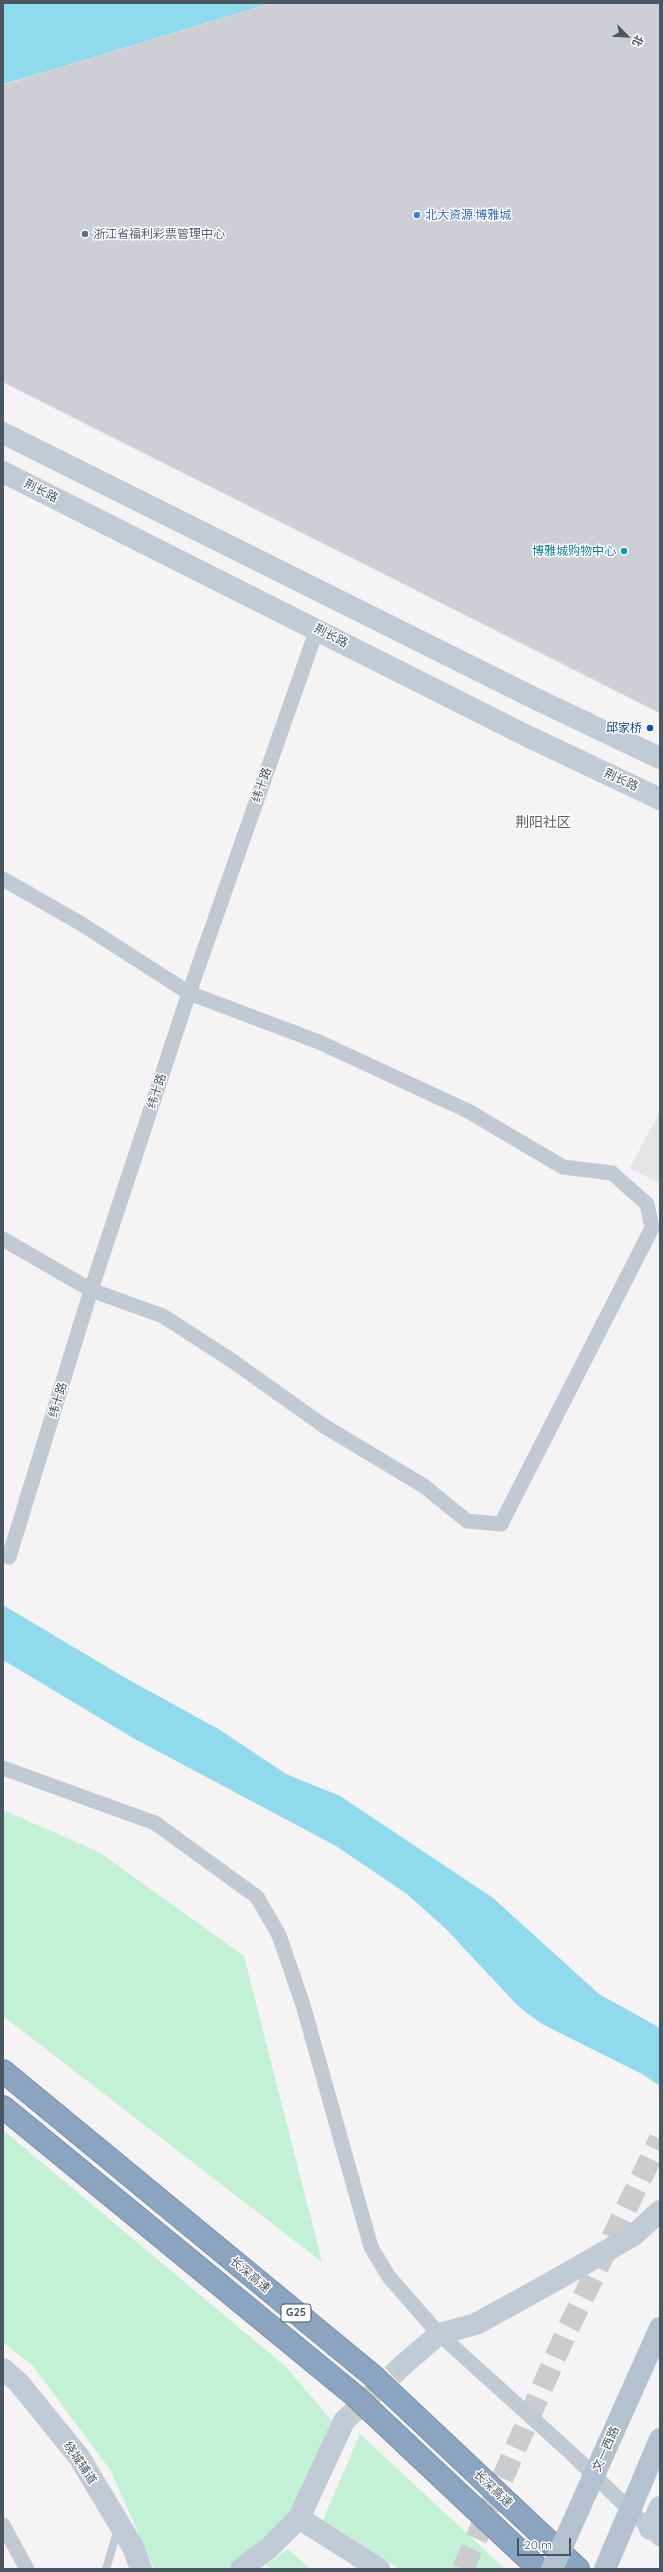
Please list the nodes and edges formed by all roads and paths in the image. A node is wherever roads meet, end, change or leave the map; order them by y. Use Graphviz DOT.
graph roads {
  1 [pos="3,432"];
  2 [pos="3,472"];
  3 [pos="317,629"];
  4 [pos="660,758"];
  5 [pos="660,799"];
  6 [pos="3,880"];
  7 [pos="189,993"];
  8 [pos="3,1239"];
  9 [pos="91,1290"];
  10 [pos="9,1557"];
  11 [pos="3,1768"];
  12 [pos="3,2070"];
  13 [pos="3,2107"];
  14 [pos="660,2211"];
  15 [pos="660,2328"];
  16 [pos="439,2334"];
  17 [pos="403,2365"];
  18 [pos="3,2369"];
  19 [pos="344,2421"];
  20 [pos="660,2439"];
  21 [pos="660,2507"];
  22 [pos="299,2518"];
  23 [pos="3,2525"];
  24 [pos="119,2525"];
  25 [pos="655,2534"];
  26 [pos="27,2569"];
  27 [pos="106,2569"];
  28 [pos="141,2569"];
  29 [pos="241,2569"];
  30 [pos="379,2569"];
  31 [pos="539,2569"];
  32 [pos="552,2569"];
  33 [pos="578,2569"];
  34 [pos="605,2569"];
  1 -- 4 [label="main road"];
  2 -- 3 [label="main road, 荆长路"];
  3 -- 5 [label="main road, 荆长路"];
  3 -- 7 [label="street, 纬十路"];
  6 -- 7 [label="street"];
  7 -- 9 [label="street, 纬十路"];
  7 -- 9 [label="street"];
  8 -- 9 [label="street"];
  9 -- 10 [label="street, 纬十路"];
  11 -- 16 [label="street"];
  12 -- 33 [label="highway, 长深高速 / G25"];
  13 -- 31 [label="highway, G25"];
  14 -- 16 [label="main road"];
  15 -- 32 [label="main road, 文一西路, bridge"];
  16 -- 17 [label="main road"];
  16 -- 25 [label="street"];
  18 -- 24 [label="main road, 绕城辅道"];
  19 -- 22 [label="main road"];
  20 -- 34 [label="main road, bridge"];
  21 -- 25 [label="main road"];
  22 -- 29 [label="main road"];
  22 -- 30 [label="main road"];
  23 -- 26 [label="street"];
  24 -- 27 [label="lane"];
  24 -- 28 [label="main road, 绕城辅道"];
}
